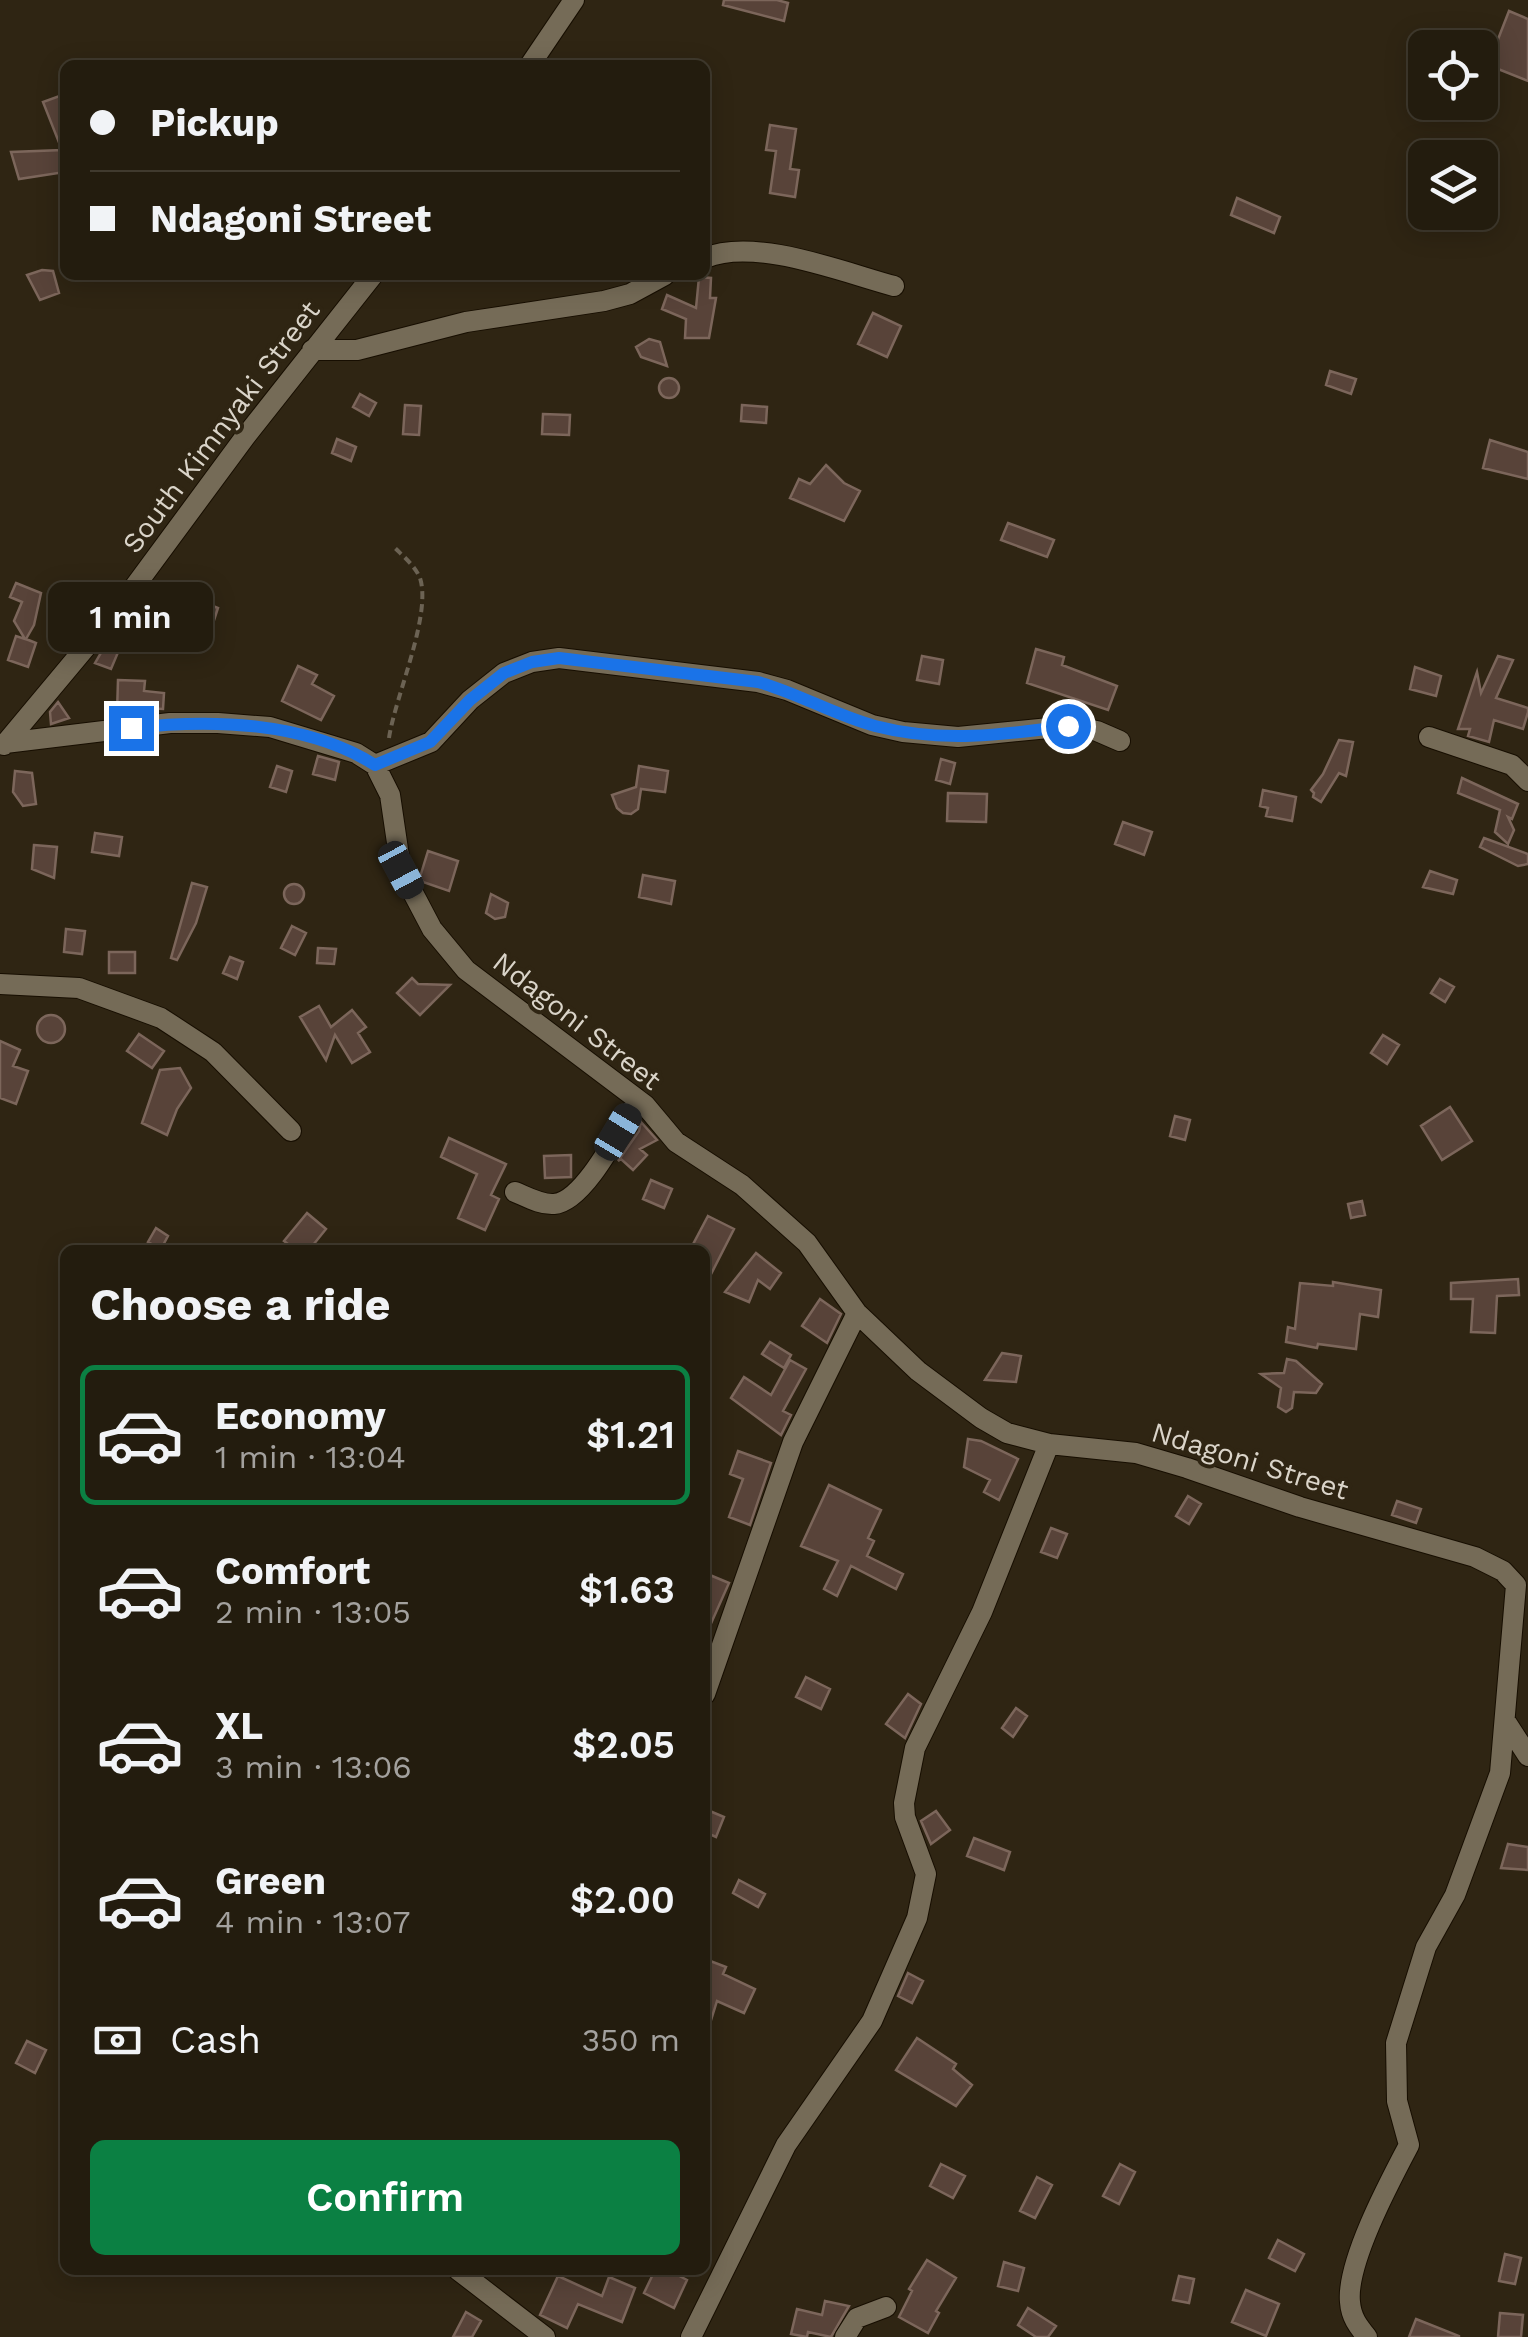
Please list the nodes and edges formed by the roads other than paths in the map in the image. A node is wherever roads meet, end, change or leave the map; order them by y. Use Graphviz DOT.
graph roads {
  1 [pos="574,0"];
  2 [pos="533,60"];
  3 [pos="710,256"];
  4 [pos="368,280"];
  5 [pos="656,280"];
  6 [pos="894,286"];
  7 [pos="312,350"];
  8 [pos="1430,737"];
  9 [pos="1120,741"];
  10 [pos="3,747"];
  11 [pos="382,762"];
  12 [pos="1528,781"];
  13 [pos="0,984"];
  14 [pos="638,1100"];
  15 [pos="291,1132"];
  16 [pos="515,1192"];
  17 [pos="857,1313"];
  18 [pos="1050,1444"];
  19 [pos="1522,1578"];
  20 [pos="710,1682"];
  21 [pos="1505,1720"];
  22 [pos="1528,1756"];
  23 [pos="465,2275"];
  24 [pos="886,2307"];
  25 [pos="546,2337"];
  26 [pos="691,2337"];
  27 [pos="845,2337"];
  28 [pos="1367,2337"];
  1 -- 2 [label="street"];
  3 -- 6 [label="street"];
  4 -- 7 [label="street, South Kimnyaki Street"];
  5 -- 7 [label="street"];
  7 -- 10 [label="street, South Kimnyaki Street"];
  8 -- 12 [label="street"];
  9 -- 11 [label="street"];
  10 -- 11 [label="street"];
  11 -- 14 [label="street, Ndagoni Street"];
  13 -- 15 [label="street"];
  14 -- 16 [label="street"];
  14 -- 17 [label="street, Ndagoni Street"];
  17 -- 18 [label="street, Ndagoni Street"];
  17 -- 20 [label="street"];
  18 -- 19 [label="street, Ndagoni Street"];
  18 -- 26 [label="street"];
  19 -- 21 [label="street, Ndagoni Street"];
  21 -- 22 [label="street"];
  21 -- 28 [label="street, Ndagoni Street"];
  23 -- 25 [label="street"];
  24 -- 27 [label="street"];
}
